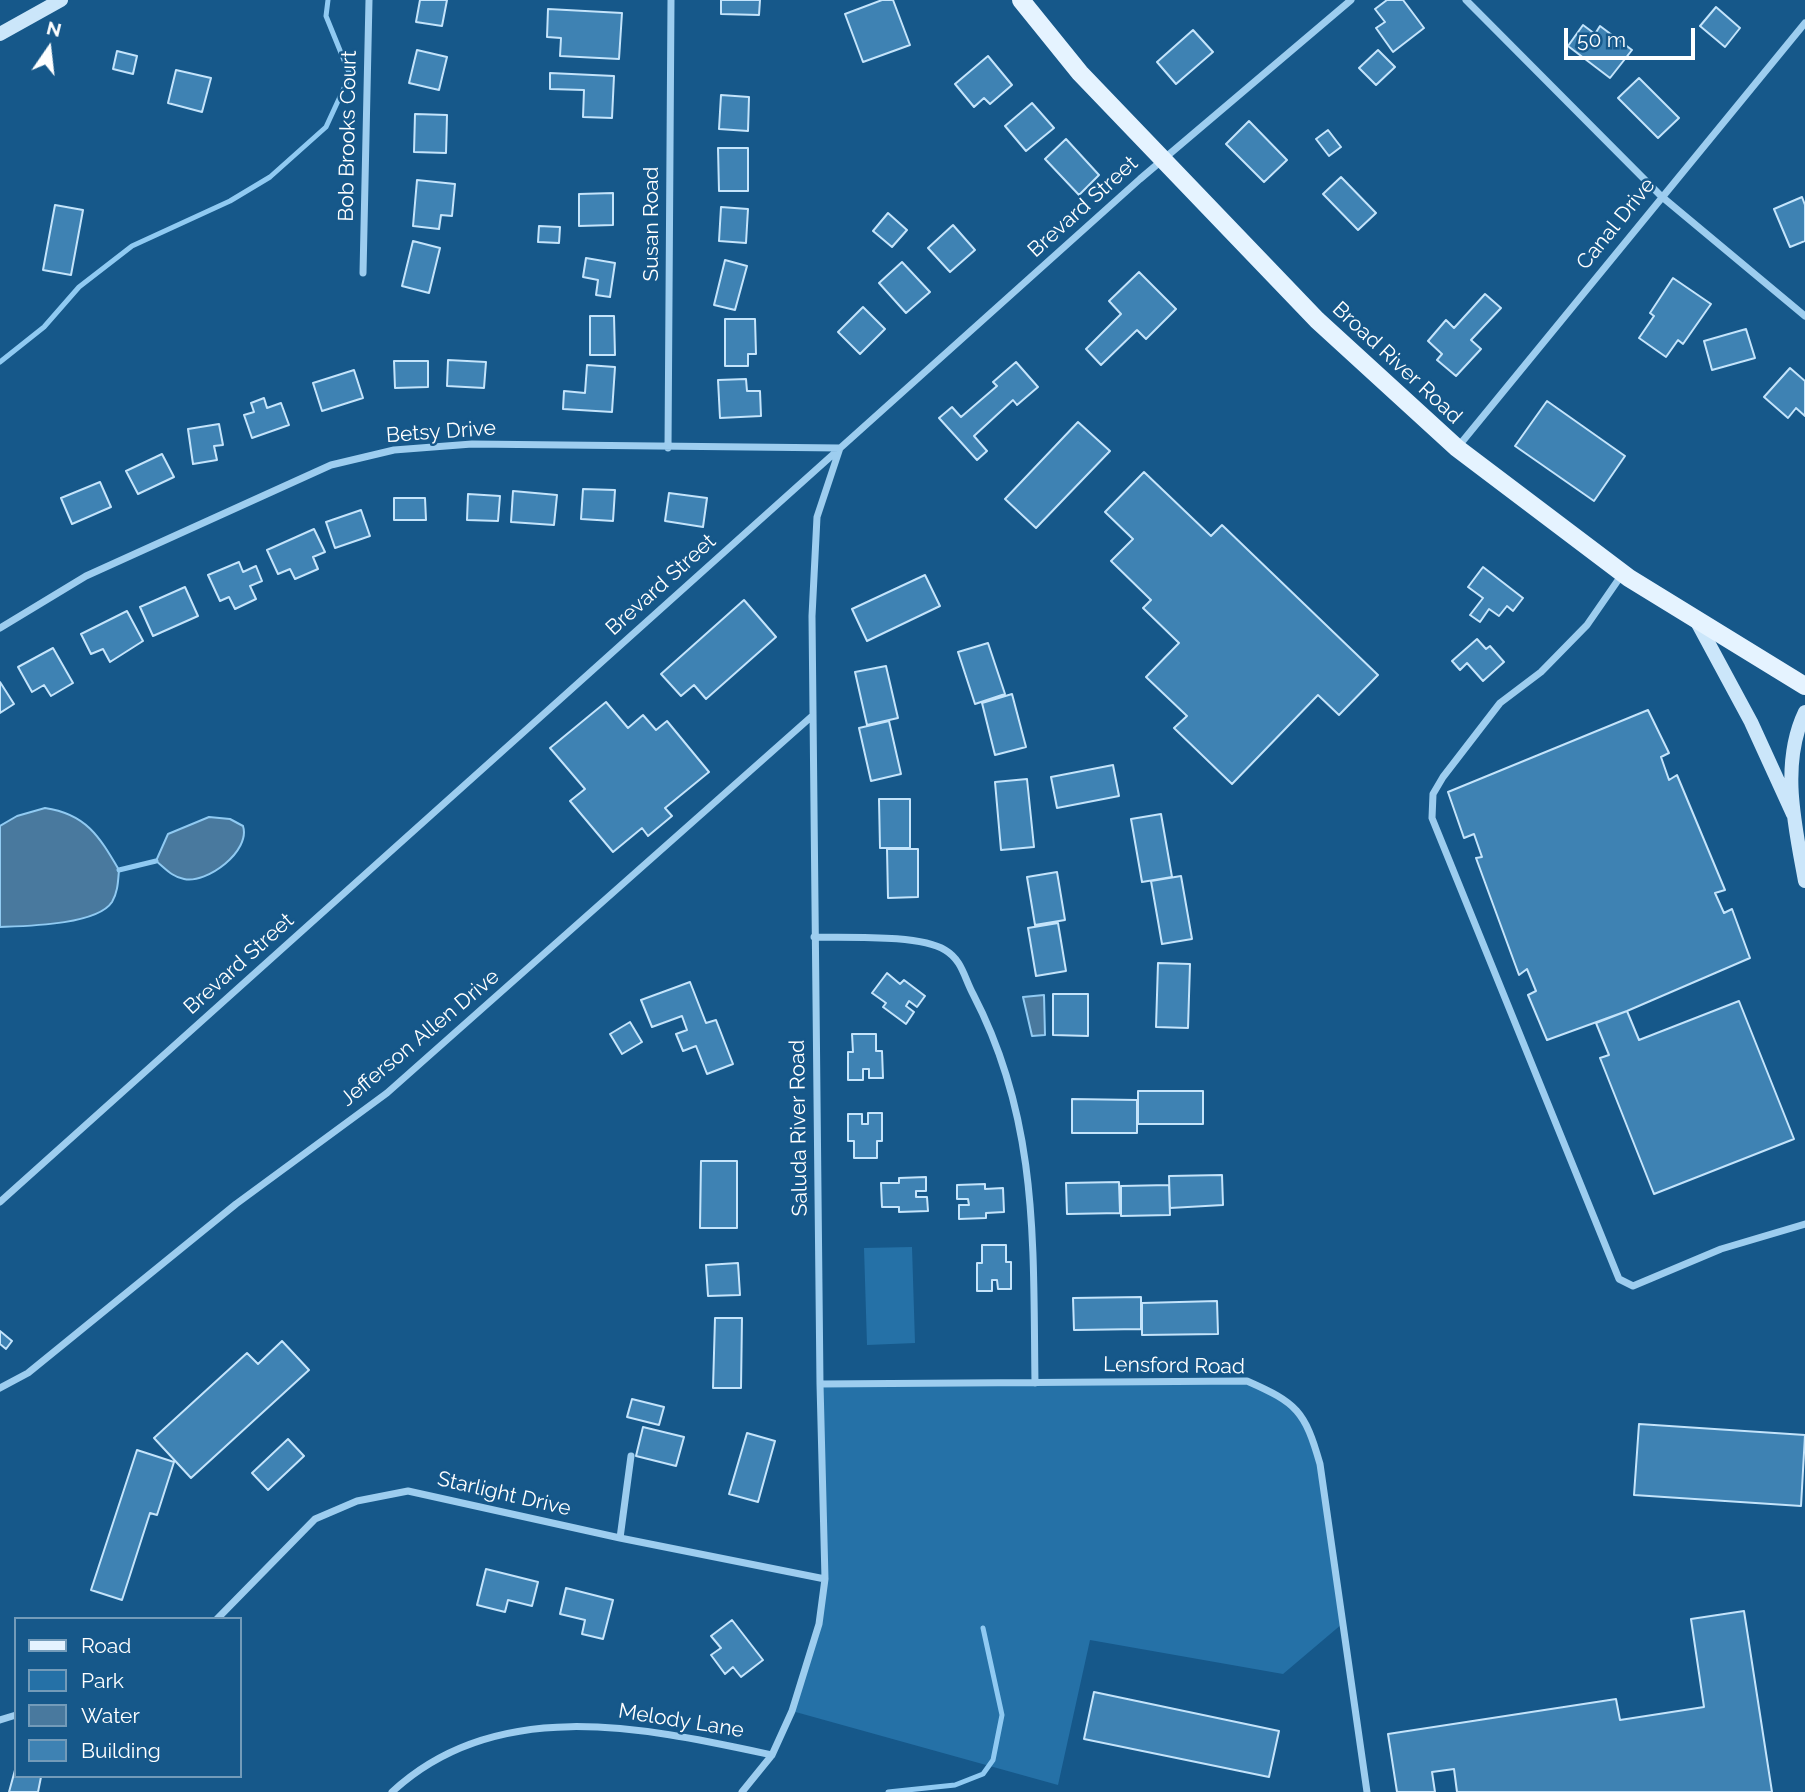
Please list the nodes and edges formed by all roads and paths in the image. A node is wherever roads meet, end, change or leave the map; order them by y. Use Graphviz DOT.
graph roads {
  1 [pos="61,0"];
  2 [pos="369,0"];
  3 [pos="671,0"];
  4 [pos="1021,0"];
  5 [pos="1351,0"];
  6 [pos="1466,0"];
  7 [pos="1805,23"];
  8 [pos="0,34"];
  9 [pos="1162,159"];
  10 [pos="1661,197"];
  11 [pos="363,273"];
  12 [pos="1805,316"];
  13 [pos="1457,448"];
  14 [pos="668,449"];
  15 [pos="840,449"];
  16 [pos="1623,573"];
  17 [pos="1696,620"];
  18 [pos="0,628"];
  19 [pos="1805,686"];
  20 [pos="1805,712"];
  21 [pos="811,717"];
  22 [pos="1793,814"];
  23 [pos="1805,881"];
  24 [pos="814,937"];
  25 [pos="0,1202"];
  26 [pos="1805,1224"];
  27 [pos="1035,1383"];
  28 [pos="820,1384"];
  29 [pos="0,1388"];
  30 [pos="631,1456"];
  31 [pos="620,1538"];
  32 [pos="825,1579"];
  33 [pos="219,1617"];
  34 [pos="772,1755"];
  35 [pos="392,1792"];
  36 [pos="742,1792"];
  37 [pos="1367,1792"];
  1 -- 8 [label="main road"];
  2 -- 11 [label="street, Bob Brooks Court"];
  3 -- 14 [label="street, Susan Road"];
  4 -- 9 [label="main road, Broad River Road"];
  5 -- 9 [label="street, Brevard Street"];
  6 -- 10 [label="street"];
  7 -- 10 [label="street, Canal Drive"];
  9 -- 13 [label="main road, Broad River Road"];
  9 -- 15 [label="street, Brevard Street"];
  10 -- 12 [label="street"];
  10 -- 13 [label="street, Canal Drive"];
  13 -- 16 [label="main road, Broad River Road"];
  14 -- 15 [label="street, Betsy Drive"];
  14 -- 18 [label="street, Betsy Drive"];
  15 -- 21 [label="street, Saluda River Road"];
  15 -- 25 [label="street, Brevard Street"];
  16 -- 17 [label="main road, Broad River Road"];
  16 -- 26 [label="street"];
  17 -- 19 [label="main road, Broad River Road"];
  17 -- 22 [label="main road"];
  20 -- 22 [label="main road"];
  21 -- 24 [label="street, Saluda River Road"];
  21 -- 29 [label="street, Jefferson Allen Drive"];
  22 -- 23 [label="main road"];
  24 -- 27 [label="street"];
  24 -- 28 [label="street, Saluda River Road"];
  27 -- 28 [label="street, Lensford Road"];
  27 -- 37 [label="street, Lensford Road"];
  28 -- 32 [label="street, Saluda River Road"];
  30 -- 31 [label="street"];
  31 -- 32 [label="street, Starlight Drive"];
  31 -- 33 [label="street, Starlight Drive"];
  32 -- 34 [label="street, Saluda River Road"];
  34 -- 35 [label="street, Melody Lane"];
  34 -- 36 [label="street, Saluda River Road"];
}
